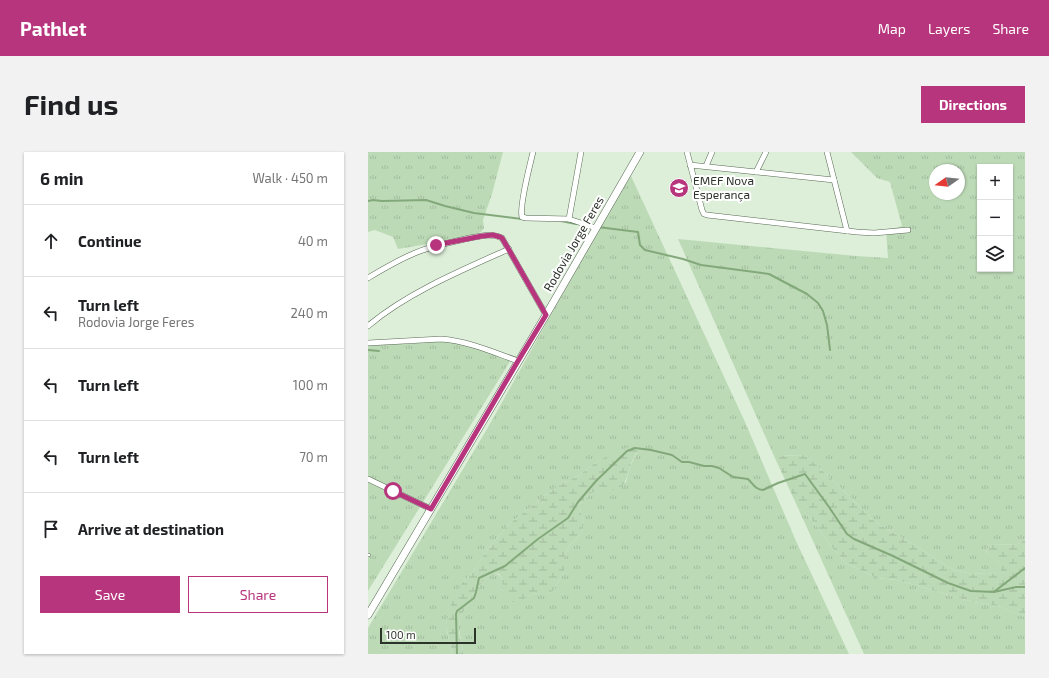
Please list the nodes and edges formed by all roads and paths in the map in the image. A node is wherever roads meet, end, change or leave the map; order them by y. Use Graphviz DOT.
graph roads {
  1 [pos="533,152"];
  2 [pos="581,152"];
  3 [pos="640,152"];
  4 [pos="687,152"];
  5 [pos="712,152"];
  6 [pos="766,152"];
  7 [pos="827,152"];
  8 [pos="690,165"];
  9 [pos="706,166"];
  10 [pos="756,172"];
  11 [pos="834,180"];
  12 [pos="569,219"];
  13 [pos="596,228"];
  14 [pos="908,230"];
  15 [pos="847,231"];
  16 [pos="509,250"];
  17 [pos="368,278"];
  18 [pos="546,315"];
  19 [pos="368,326"];
  20 [pos="368,344"];
  21 [pos="518,361"];
  22 [pos="368,479"];
  23 [pos="431,509"];
  24 [pos="368,615"];
  1 -- 12 [label="street"];
  2 -- 12 [label="street"];
  3 -- 13 [label="main road, Rodovia Jorge Feres"];
  4 -- 8 [label="street"];
  5 -- 9 [label="street"];
  6 -- 10 [label="street"];
  7 -- 11 [label="street"];
  8 -- 9 [label="street"];
  8 -- 15 [label="street"];
  9 -- 10 [label="street"];
  10 -- 11 [label="street"];
  11 -- 15 [label="street"];
  12 -- 13 [label="street"];
  13 -- 18 [label="main road, Rodovia Jorge Feres"];
  14 -- 15 [label="street"];
  16 -- 17 [label="street"];
  16 -- 18 [label="street"];
  16 -- 19 [label="street"];
  18 -- 21 [label="main road, Rodovia Jorge Feres"];
  20 -- 21 [label="street"];
  21 -- 23 [label="main road, Rodovia Jorge Feres"];
  22 -- 23 [label="street"];
  23 -- 24 [label="main road, Rodovia Jorge Feres"];
}
